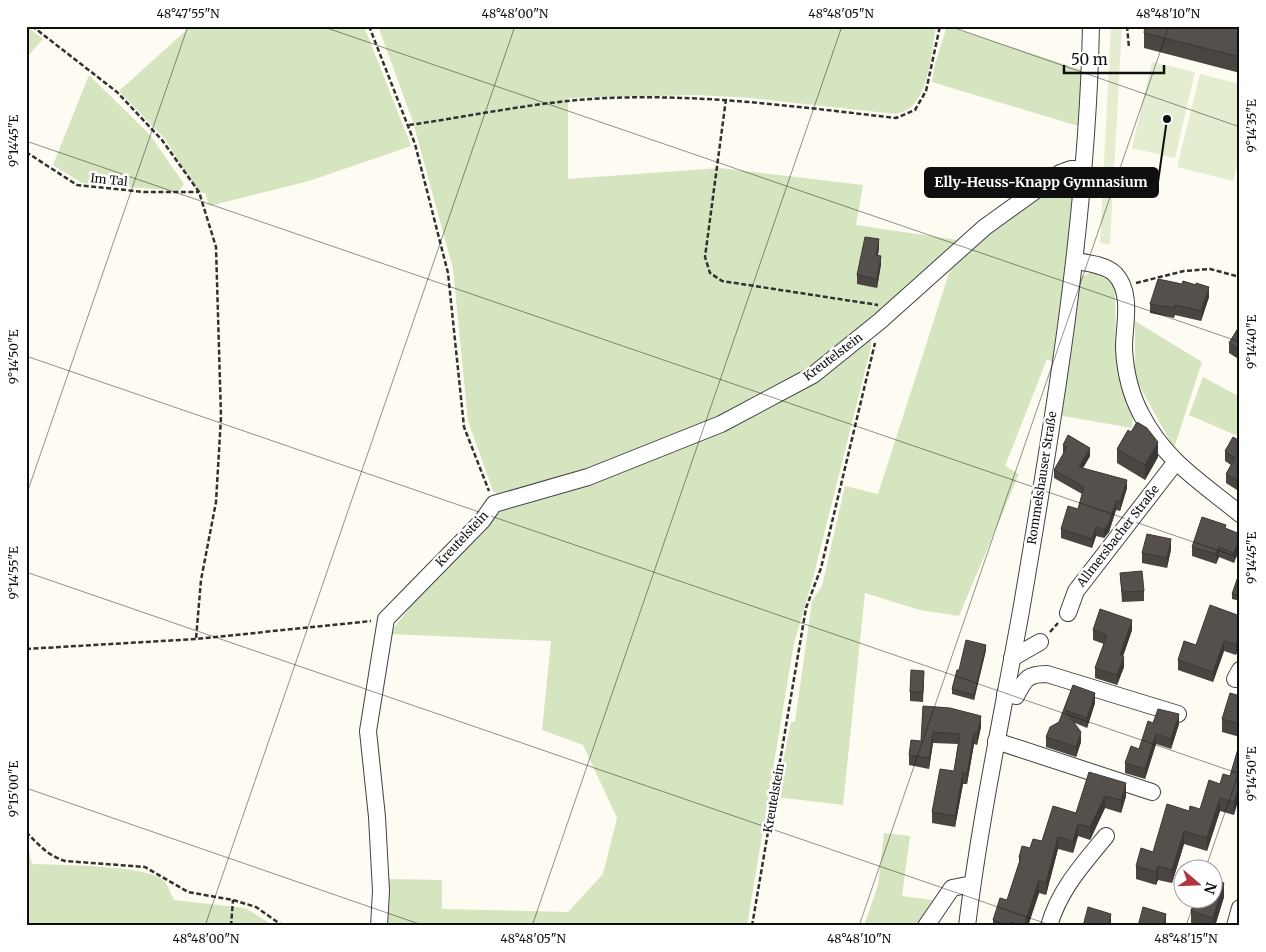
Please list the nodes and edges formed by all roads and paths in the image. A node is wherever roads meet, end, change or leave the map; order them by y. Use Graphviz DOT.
graph roads {
  1 [pos="32,26"];
  2 [pos="368,26"];
  3 [pos="940,26"];
  4 [pos="1090,26"];
  5 [pos="1127,26"];
  6 [pos="1129,48"];
  7 [pos="726,99"];
  8 [pos="409,125"];
  9 [pos="26,152"];
  10 [pos="1082,168"];
  11 [pos="199,192"];
  12 [pos="1076,261"];
  13 [pos="1240,277"];
  14 [pos="1124,286"];
  15 [pos="896,307"];
  16 [pos="880,321"];
  17 [pos="1175,463"];
  18 [pos="494,504"];
  19 [pos="1238,509"];
  20 [pos="1068,613"];
  21 [pos="386,619"];
  22 [pos="196,639"];
  23 [pos="1040,642"];
  24 [pos="26,649"];
  25 [pos="1012,658"];
  26 [pos="1005,694"];
  27 [pos="1178,714"];
  28 [pos="996,741"];
  29 [pos="1152,792"];
  30 [pos="26,832"];
  31 [pos="1106,836"];
  32 [pos="972,884"];
  33 [pos="233,900"];
  34 [pos="1240,908"];
  35 [pos="231,926"];
  36 [pos="284,926"];
  37 [pos="379,926"];
  38 [pos="752,926"];
  39 [pos="926,926"];
  40 [pos="967,926"];
  41 [pos="1048,926"];
  42 [pos="1235,926"];
  1 -- 11 [label="path"];
  2 -- 8 [label="path"];
  3 -- 7 [label="path"];
  4 -- 10 [label="street, Rommelshauser Straße"];
  5 -- 6 [label="path"];
  7 -- 8 [label="path"];
  7 -- 15 [label="path"];
  8 -- 18 [label="path"];
  9 -- 11 [label="path, Im Tal"];
  10 -- 12 [label="street, Rommelshauser Straße"];
  10 -- 15 [label="street, Kreutelstein"];
  11 -- 22 [label="path"];
  12 -- 14 [label="street"];
  12 -- 25 [label="street, Rommelshauser Straße"];
  13 -- 14 [label="path"];
  14 -- 17 [label="street"];
  15 -- 16 [label="street, Kreutelstein"];
  16 -- 18 [label="street, Kreutelstein"];
  16 -- 38 [label="path, Kreutelstein"];
  17 -- 19 [label="street"];
  17 -- 20 [label="street, Allmersbacher Straße"];
  18 -- 21 [label="street, Kreutelstein"];
  20 -- 23 [label="path"];
  21 -- 22 [label="path"];
  21 -- 37 [label="street"];
  22 -- 24 [label="path"];
  23 -- 25 [label="street"];
  25 -- 26 [label="street, Rommelshauser Straße"];
  26 -- 27 [label="street"];
  26 -- 28 [label="street, Rommelshauser Straße"];
  28 -- 29 [label="street"];
  28 -- 32 [label="street, Rommelshauser Straße"];
  30 -- 33 [label="path"];
  31 -- 41 [label="street"];
  32 -- 39 [label="street"];
  32 -- 40 [label="street, Rommelshauser Straße"];
  33 -- 35 [label="path"];
  33 -- 36 [label="path"];
  34 -- 42 [label="street"];
}
